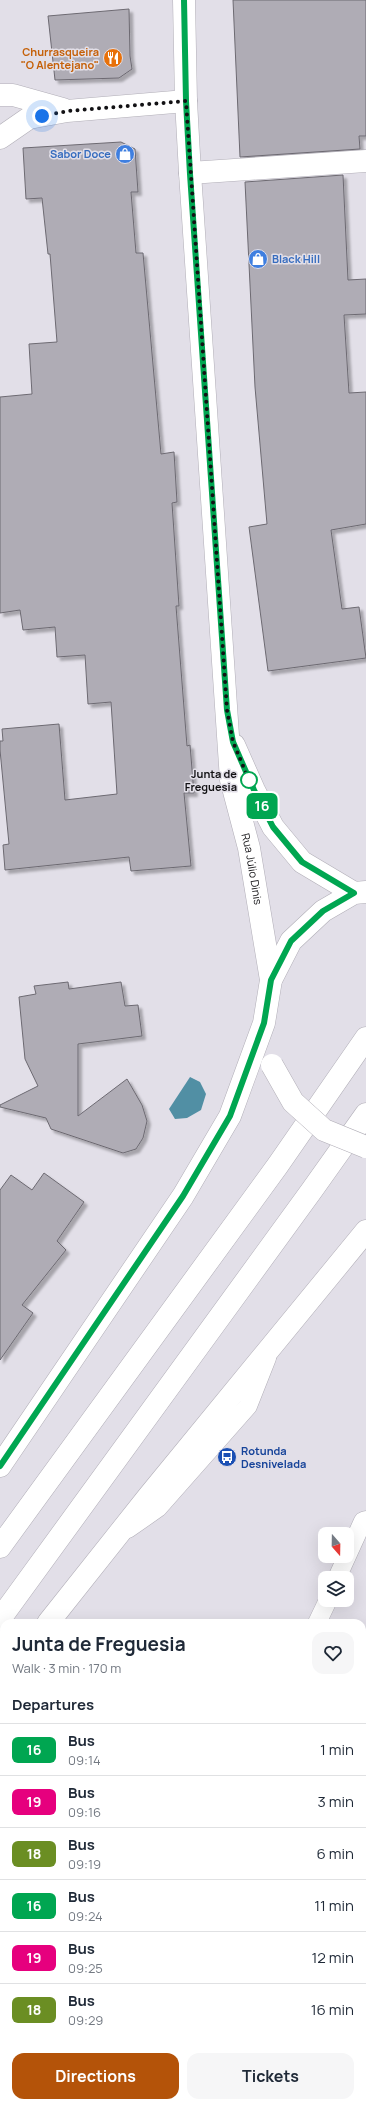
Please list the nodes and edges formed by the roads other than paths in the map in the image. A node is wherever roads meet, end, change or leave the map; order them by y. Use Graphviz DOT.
graph roads {
  1 [pos="184,0"];
  2 [pos="0,95"];
  3 [pos="186,101"];
  4 [pos="68,111"];
  5 [pos="0,138"];
  6 [pos="366,161"];
  7 [pos="190,174"];
  8 [pos="227,710"];
  9 [pos="362,891"];
  10 [pos="271,980"];
  11 [pos="264,1023"];
  12 [pos="366,1038"];
  13 [pos="366,1114"];
  14 [pos="366,1147"];
  15 [pos="366,1230"];
  16 [pos="0,1466"];
  17 [pos="366,1520"];
  18 [pos="0,1547"];
  19 [pos="340,1571"];
  20 [pos="325,1607"];
  21 [pos="0,1619"];
  22 [pos="51,1619"];
  23 [pos="319,1619"];
  1 -- 3 [label="street, Rua Júlio Dinis"];
  2 -- 4 [label="street"];
  3 -- 4 [label="street"];
  3 -- 7 [label="street, Rua Júlio Dinis"];
  4 -- 5 [label="street"];
  6 -- 7 [label="street"];
  7 -- 8 [label="street, Rua Júlio Dinis"];
  8 -- 9 [label="street, Rua Júlio Dinis"];
  8 -- 10 [label="street, Rua Júlio Dinis"];
  9 -- 10 [label="street"];
  10 -- 11 [label="street"];
  11 -- 14 [label="street, bridge"];
  11 -- 16 [label="street"];
  12 -- 18 [label="street"];
  13 -- 21 [label="street"];
  15 -- 22 [label="street"];
  17 -- 19 [label="lane"];
  20 -- 23 [label="lane"];
}
